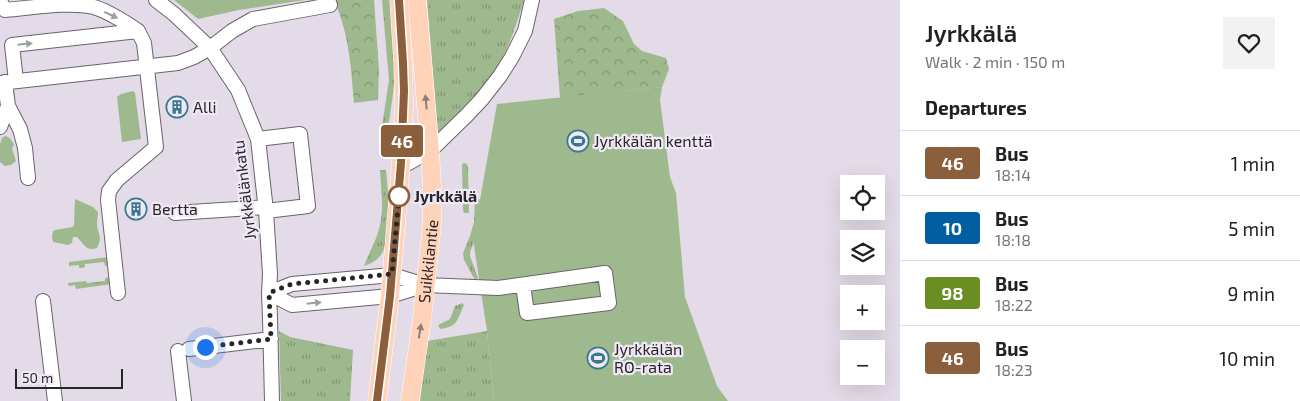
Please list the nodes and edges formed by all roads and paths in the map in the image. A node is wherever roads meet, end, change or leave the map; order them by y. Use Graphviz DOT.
graph roads {
  1 [pos="156,0"];
  2 [pos="328,0"];
  3 [pos="399,0"];
  4 [pos="417,0"];
  5 [pos="532,0"];
  6 [pos="0,1"];
  7 [pos="138,32"];
  8 [pos="210,48"];
  9 [pos="146,66"];
  10 [pos="7,82"];
  11 [pos="8,106"];
  12 [pos="0,127"];
  13 [pos="258,139"];
  14 [pos="430,150"];
  15 [pos="401,167"];
  16 [pos="28,178"];
  17 [pos="266,209"];
  18 [pos="175,213"];
  19 [pos="392,274"];
  20 [pos="425,285"];
  21 [pos="523,285"];
  22 [pos="118,293"];
  23 [pos="269,293"];
  24 [pos="390,296"];
  25 [pos="43,301"];
  26 [pos="271,339"];
  27 [pos="55,401"];
  28 [pos="184,401"];
  29 [pos="272,401"];
  30 [pos="377,401"];
  31 [pos="410,401"];
  1 -- 8 [label="street, Jyrkkälänkatu"];
  2 -- 8 [label="street"];
  3 -- 15 [label="main road, Suikkilantie"];
  14 -- 4 [label="main road, Suikkilantie, one-way"];
  5 -- 14 [label="street"];
  6 -- 7 [label="street, one-way"];
  7 -- 9 [label="street"];
  10 -- 7 [label="street, one-way"];
  8 -- 9 [label="street"];
  8 -- 13 [label="street, Jyrkkälänkatu"];
  9 -- 10 [label="street"];
  9 -- 22 [label="street"];
  10 -- 11 [label="street"];
  11 -- 12 [label="street"];
  11 -- 16 [label="street"];
  13 -- 17 [label="street, Jyrkkälänkatu"];
  13 -- 17 [label="street"];
  14 -- 15 [label="street"];
  14 -- 20 [label="main road, Suikkilantie"];
  15 -- 19 [label="main road, Suikkilantie"];
  17 -- 18 [label="street"];
  17 -- 23 [label="street, Jyrkkälänkatu"];
  19 -- 20 [label="street"];
  19 -- 23 [label="street"];
  19 -- 24 [label="main road, Suikkilantie"];
  20 -- 21 [label="street"];
  20 -- 24 [label="street"];
  31 -- 20 [label="main road, Suikkilantie, one-way"];
  21 -- 21 [label="street"];
  23 -- 24 [label="street, one-way"];
  23 -- 26 [label="street, Jyrkkälänkatu"];
  24 -- 30 [label="main road, Suikkilantie"];
  25 -- 27 [label="street"];
  26 -- 28 [label="street"];
  26 -- 29 [label="street, Jyrkkälänkatu"];
}
